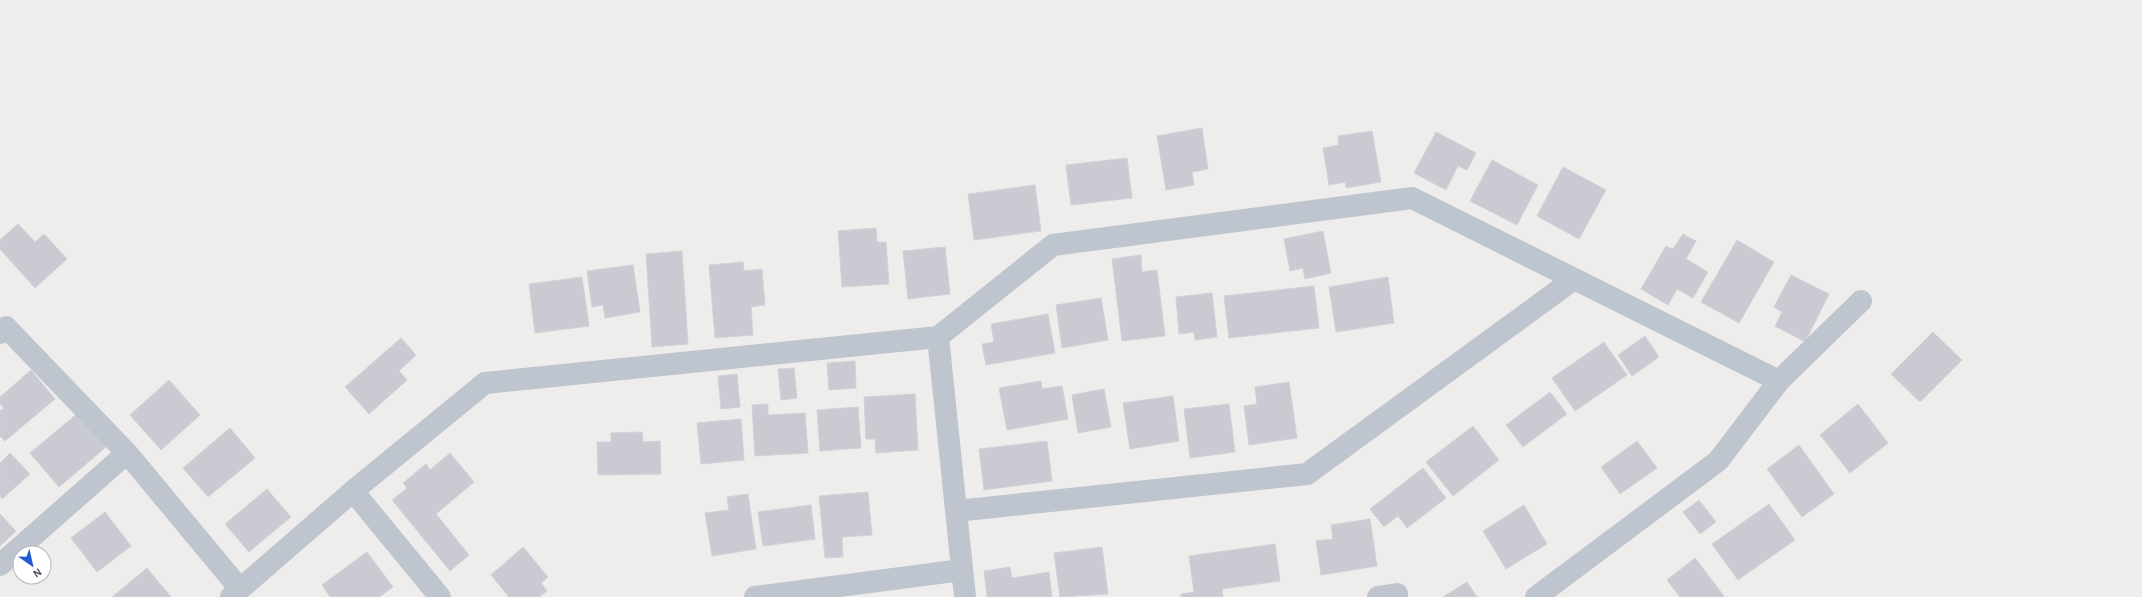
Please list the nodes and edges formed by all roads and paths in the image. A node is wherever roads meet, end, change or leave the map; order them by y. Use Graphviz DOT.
graph roads {
  1 [pos="1574,279"];
  2 [pos="1861,301"];
  3 [pos="0,333"];
  4 [pos="938,337"];
  5 [pos="1779,381"];
  6 [pos="127,453"];
  7 [pos="354,491"];
  8 [pos="956,512"];
  9 [pos="0,565"];
  10 [pos="962,570"];
  11 [pos="235,593"];
  12 [pos="440,597"];
  13 [pos="755,597"];
  14 [pos="965,597"];
  15 [pos="1536,597"];
  1 -- 4 [label="street"];
  1 -- 5 [label="street"];
  1 -- 8 [label="street"];
  2 -- 5 [label="street"];
  3 -- 6 [label="street"];
  4 -- 7 [label="street"];
  4 -- 8 [label="street"];
  5 -- 15 [label="street"];
  6 -- 9 [label="street"];
  6 -- 11 [label="street"];
  7 -- 11 [label="street"];
  7 -- 12 [label="street"];
  8 -- 10 [label="street"];
  10 -- 13 [label="street"];
  10 -- 14 [label="street"];
}
